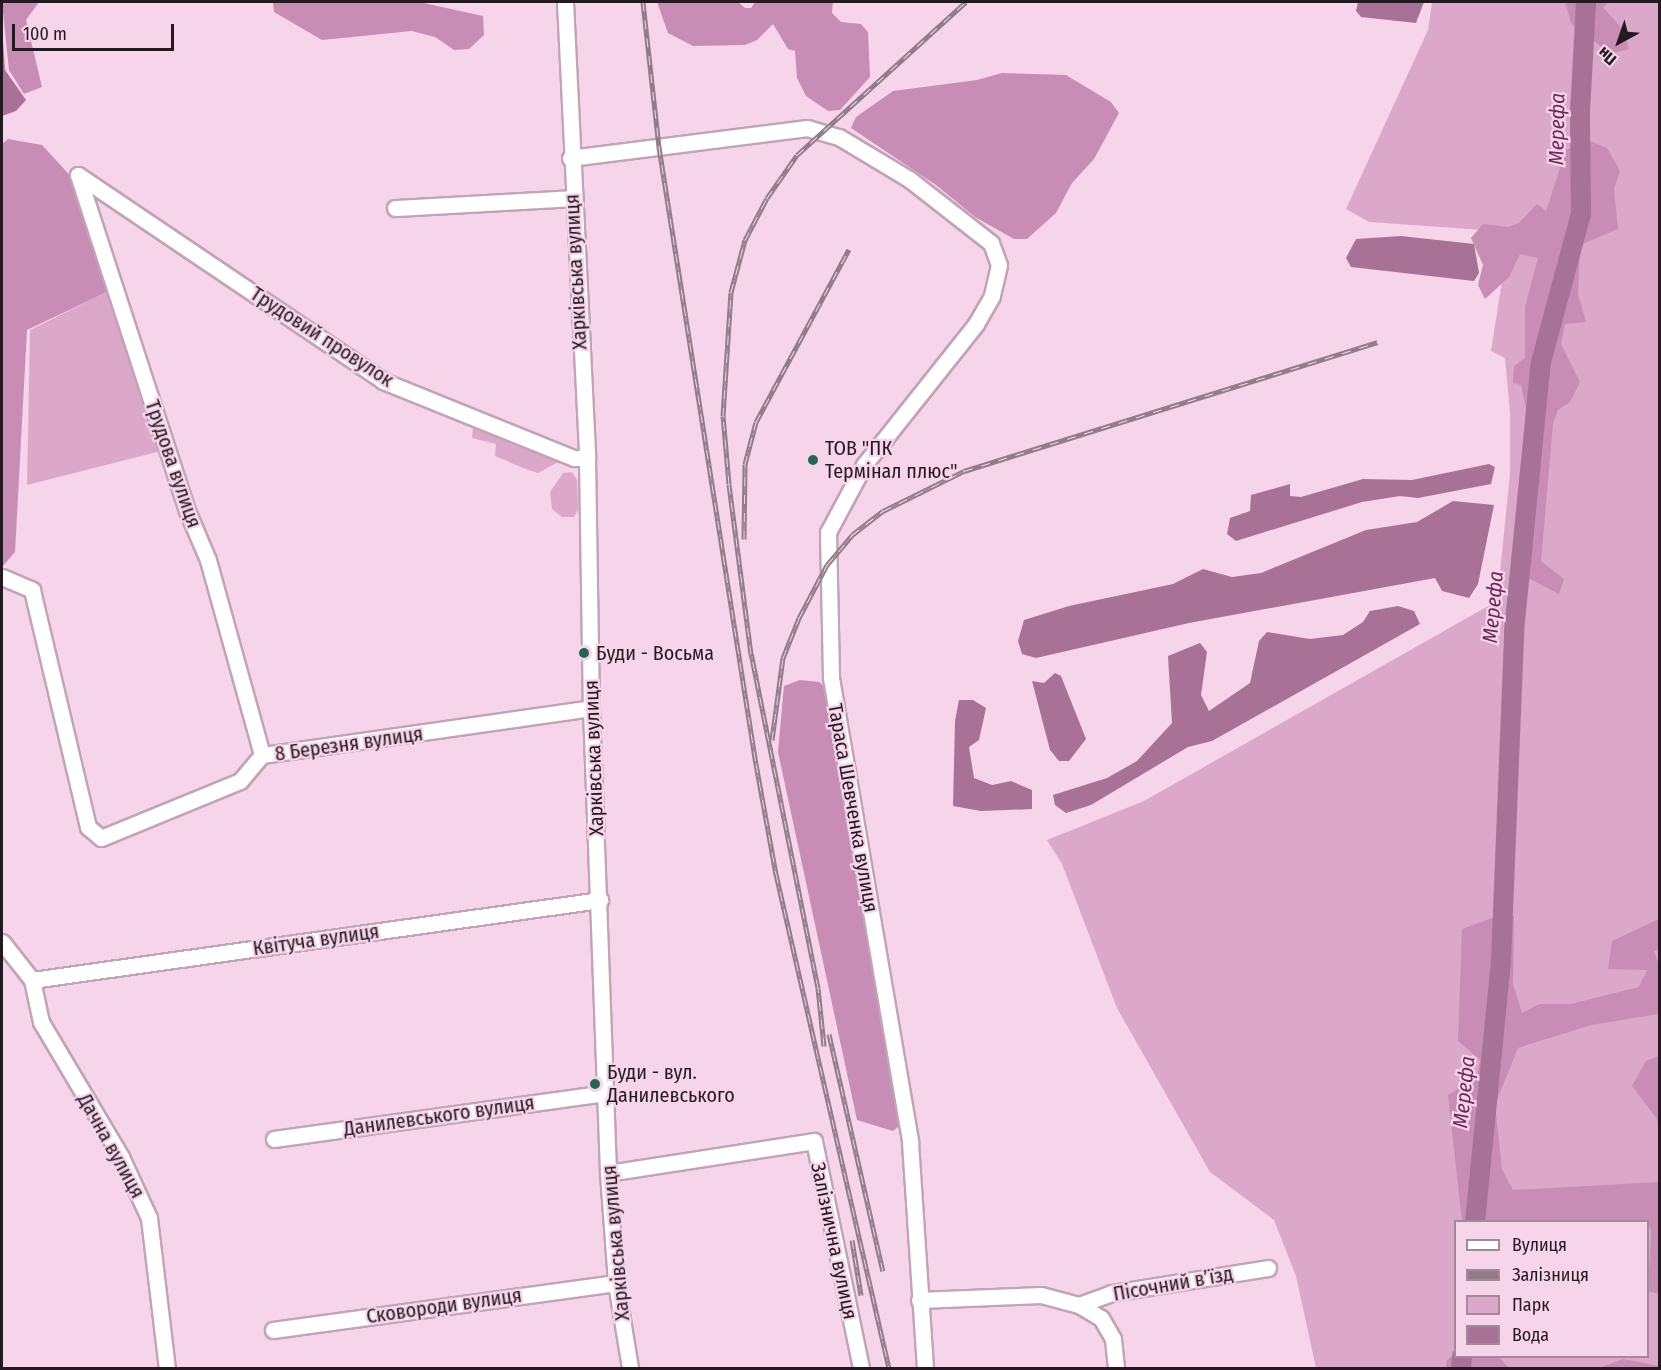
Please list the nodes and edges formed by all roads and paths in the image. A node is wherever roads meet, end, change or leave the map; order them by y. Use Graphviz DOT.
graph roads {
  1 [pos="565,2"];
  2 [pos="570,158"];
  3 [pos="78,174"];
  4 [pos="572,198"];
  5 [pos="395,208"];
  6 [pos="587,458"];
  7 [pos="2,577"];
  8 [pos="591,708"];
  9 [pos="262,755"];
  10 [pos="600,900"];
  11 [pos="2,942"];
  12 [pos="32,980"];
  13 [pos="605,1093"];
  14 [pos="274,1139"];
  15 [pos="608,1173"];
  16 [pos="1268,1268"];
  17 [pos="616,1283"];
  18 [pos="920,1300"];
  19 [pos="1079,1305"];
  20 [pos="273,1330"];
  21 [pos="167,1368"];
  22 [pos="630,1368"];
  23 [pos="861,1368"];
  24 [pos="925,1368"];
  25 [pos="1116,1368"];
  1 -- 2 [label="street, Харківська вулиця"];
  2 -- 4 [label="street, Харківська вулиця"];
  2 -- 18 [label="street, Тараса Шевченка вулиця"];
  3 -- 6 [label="street, Трудовий провулок"];
  3 -- 9 [label="street, Трудова вулиця"];
  4 -- 5 [label="street"];
  4 -- 6 [label="street, Харківська вулиця"];
  6 -- 8 [label="street, Харківська вулиця"];
  7 -- 9 [label="street, 8 Березня вулиця"];
  8 -- 9 [label="street, 8 Березня вулиця"];
  8 -- 10 [label="street, Харківська вулиця"];
  10 -- 12 [label="street, Квітуча вулиця"];
  10 -- 13 [label="street, Харківська вулиця"];
  11 -- 12 [label="street, Дачна вулиця"];
  12 -- 21 [label="street, Дачна вулиця"];
  13 -- 14 [label="street, Данилевського вулиця"];
  13 -- 15 [label="street, Харківська вулиця"];
  15 -- 17 [label="street, Харківська вулиця"];
  15 -- 23 [label="street, Залізнична вулиця"];
  16 -- 19 [label="street, Пісочний в’їзд"];
  17 -- 20 [label="street, Сковороди вулиця"];
  17 -- 22 [label="street, Харківська вулиця"];
  18 -- 19 [label="street"];
  18 -- 24 [label="street, Тараса Шевченка вулиця"];
  19 -- 25 [label="street"];
}
